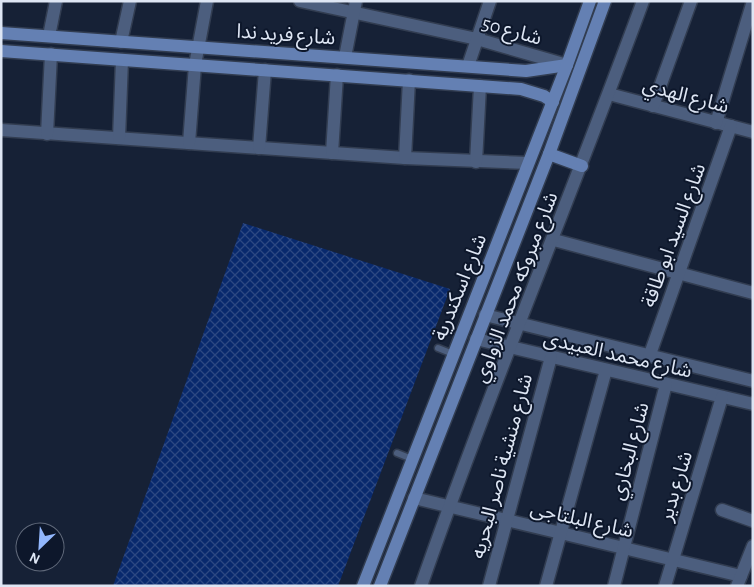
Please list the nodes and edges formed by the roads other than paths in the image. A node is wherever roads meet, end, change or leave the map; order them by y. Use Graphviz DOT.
graph roads {
  1 [pos="56,1"];
  2 [pos="130,1"];
  3 [pos="207,1"];
  4 [pos="300,1"];
  5 [pos="490,1"];
  6 [pos="590,1"];
  7 [pos="605,1"];
  8 [pos="643,1"];
  9 [pos="691,1"];
  10 [pos="753,1"];
  11 [pos="355,7"];
  12 [pos="1,33"];
  13 [pos="48,36"];
  14 [pos="477,39"];
  15 [pos="121,42"];
  16 [pos="198,47"];
  17 [pos="1,51"];
  18 [pos="51,54"];
  19 [pos="349,58"];
  20 [pos="122,60"];
  21 [pos="195,65"];
  22 [pos="468,66"];
  23 [pos="567,66"];
  24 [pos="264,70"];
  25 [pos="337,75"];
  26 [pos="351,76"];
  27 [pos="409,80"];
  28 [pos="480,86"];
  29 [pos="609,94"];
  30 [pos="553,102"];
  31 [pos="653,106"];
  32 [pos="716,123"];
  33 [pos="731,126"];
  34 [pos="1,130"];
  35 [pos="753,132"];
  36 [pos="48,134"];
  37 [pos="119,138"];
  38 [pos="189,143"];
  39 [pos="259,148"];
  40 [pos="332,153"];
  41 [pos="549,154"];
  42 [pos="405,158"];
  43 [pos="476,162"];
  44 [pos="528,163"];
  45 [pos="582,166"];
  46 [pos="554,240"];
  47 [pos="680,273"];
  48 [pos="753,293"];
  49 [pos="485,315"];
  50 [pos="520,325"];
  51 [pos="476,339"];
  52 [pos="438,348"];
  53 [pos="511,348"];
  54 [pos="452,354"];
  55 [pos="551,357"];
  56 [pos="650,357"];
  57 [pos="678,363"];
  58 [pos="606,370"];
  59 [pos="753,380"];
  60 [pos="669,385"];
  61 [pos="722,397"];
  62 [pos="753,404"];
  63 [pos="421,435"];
  64 [pos="436,441"];
  65 [pos="397,453"];
  66 [pos="412,459"];
  67 [pos="414,498"];
  68 [pos="449,507"];
  69 [pos="722,510"];
  70 [pos="506,520"];
  71 [pos="753,521"];
  72 [pos="561,533"];
  73 [pos="753,546"];
  74 [pos="624,548"];
  75 [pos="673,560"];
  76 [pos="739,581"];
  77 [pos="363,586"];
  78 [pos="380,586"];
  79 [pos="421,586"];
  80 [pos="489,586"];
  81 [pos="546,586"];
  82 [pos="614,586"];
  83 [pos="665,586"];
  1 -- 13 [label="street"];
  2 -- 15 [label="street"];
  3 -- 16 [label="street"];
  4 -- 11 [label="street, شارع 50"];
  5 -- 14 [label="street"];
  6 -- 23 [label="street, شارع اسكندرية"];
  7 -- 41 [label="street, شارع اسكندرية"];
  8 -- 29 [label="street, شارع مبروكه محمد الزواوي"];
  9 -- 31 [label="street"];
  10 -- 32 [label="street"];
  11 -- 14 [label="street, شارع 50"];
  11 -- 19 [label="street"];
  12 -- 13 [label="street, شارع فريد ندا"];
  13 -- 15 [label="street, شارع فريد ندا"];
  14 -- 22 [label="street"];
  14 -- 23 [label="street, شارع 50"];
  15 -- 16 [label="street, شارع فريد ندا"];
  16 -- 19 [label="street, شارع فريد ندا"];
  16 -- 21 [label="street"];
  17 -- 18 [label="street, شارع فريد ندا"];
  18 -- 20 [label="street, شارع فريد ندا"];
  18 -- 36 [label="street"];
  19 -- 22 [label="street, شارع فريد ندا"];
  19 -- 26 [label="street"];
  20 -- 21 [label="street, شارع فريد ندا"];
  20 -- 37 [label="street"];
  21 -- 24 [label="street, شارع فريد ندا"];
  21 -- 38 [label="street"];
  22 -- 23 [label="street, شارع فريد ندا"];
  23 -- 30 [label="street, شارع اسكندرية"];
  24 -- 25 [label="street, شارع فريد ندا"];
  24 -- 39 [label="street"];
  25 -- 26 [label="street, شارع فريد ندا"];
  25 -- 40 [label="street"];
  26 -- 27 [label="street, شارع فريد ندا"];
  27 -- 28 [label="street, شارع فريد ندا"];
  27 -- 42 [label="street"];
  28 -- 30 [label="street, شارع فريد ندا"];
  28 -- 43 [label="street"];
  29 -- 31 [label="street, شارع الهدي"];
  29 -- 45 [label="street, شارع مبروكه محمد الزواوي"];
  30 -- 44 [label="street, شارع اسكندرية"];
  31 -- 32 [label="street, شارع الهدي"];
  32 -- 33 [label="street, شارع الهدي"];
  33 -- 35 [label="street, شارع الهدي"];
  33 -- 47 [label="street, شارع السيد ابو طاقة"];
  34 -- 36 [label="street"];
  36 -- 37 [label="street"];
  37 -- 38 [label="street"];
  38 -- 39 [label="street"];
  39 -- 40 [label="street"];
  40 -- 42 [label="street"];
  41 -- 45 [label="street"];
  41 -- 49 [label="street, شارع اسكندرية"];
  42 -- 43 [label="street"];
  43 -- 44 [label="street"];
  44 -- 54 [label="street, شارع اسكندرية"];
  45 -- 46 [label="street, شارع مبروكه محمد الزواوي"];
  46 -- 47 [label="street"];
  46 -- 50 [label="street, شارع مبروكه محمد الزواوي"];
  47 -- 48 [label="street"];
  47 -- 56 [label="street, شارع السيد ابو طاقة"];
  49 -- 50 [label="street, شارع محمد العبيدى"];
  49 -- 51 [label="street, شارع اسكندرية"];
  50 -- 53 [label="street, شارع مبروكه محمد الزواوي"];
  50 -- 56 [label="street, شارع محمد العبيدى"];
  51 -- 53 [label="street, شارع محمد العبيدى"];
  51 -- 64 [label="street, شارع اسكندرية"];
  52 -- 54 [label="lane"];
  53 -- 55 [label="street, شارع محمد العبيدى"];
  53 -- 68 [label="street, شارع مبروكه محمد الزواوي"];
  54 -- 63 [label="street, شارع اسكندرية"];
  55 -- 58 [label="street, شارع محمد العبيدى"];
  55 -- 70 [label="street, شارع منشية ناصر البحريه"];
  56 -- 57 [label="street, شارع محمد العبيدى"];
  57 -- 59 [label="street, شارع محمد العبيدى"];
  57 -- 60 [label="street, شارع البخاري"];
  58 -- 60 [label="street, شارع محمد العبيدى"];
  58 -- 72 [label="street"];
  60 -- 61 [label="street, شارع محمد العبيدى"];
  60 -- 74 [label="street, شارع البخاري"];
  61 -- 62 [label="street, شارع محمد العبيدى"];
  61 -- 75 [label="street, شارع بدير"];
  63 -- 64 [label="street"];
  63 -- 66 [label="street, شارع اسكندرية"];
  64 -- 67 [label="street, شارع اسكندرية"];
  65 -- 66 [label="lane"];
  66 -- 77 [label="street, شارع اسكندرية"];
  67 -- 68 [label="street, شارع البلتاجى"];
  67 -- 78 [label="street, شارع اسكندرية"];
  68 -- 70 [label="street, شارع البلتاجى"];
  68 -- 79 [label="street, شارع مبروكه محمد الزواوي"];
  69 -- 71 [label="street"];
  70 -- 72 [label="street, شارع البلتاجى"];
  70 -- 80 [label="street, شارع منشية ناصر البحريه"];
  72 -- 74 [label="street, شارع البلتاجى"];
  72 -- 81 [label="street"];
  73 -- 76 [label="street"];
  74 -- 75 [label="street, شارع البلتاجى"];
  74 -- 82 [label="street, شارع البخاري"];
  75 -- 76 [label="street, شارع البلتاجى"];
  75 -- 83 [label="street, شارع بدير"];
}
